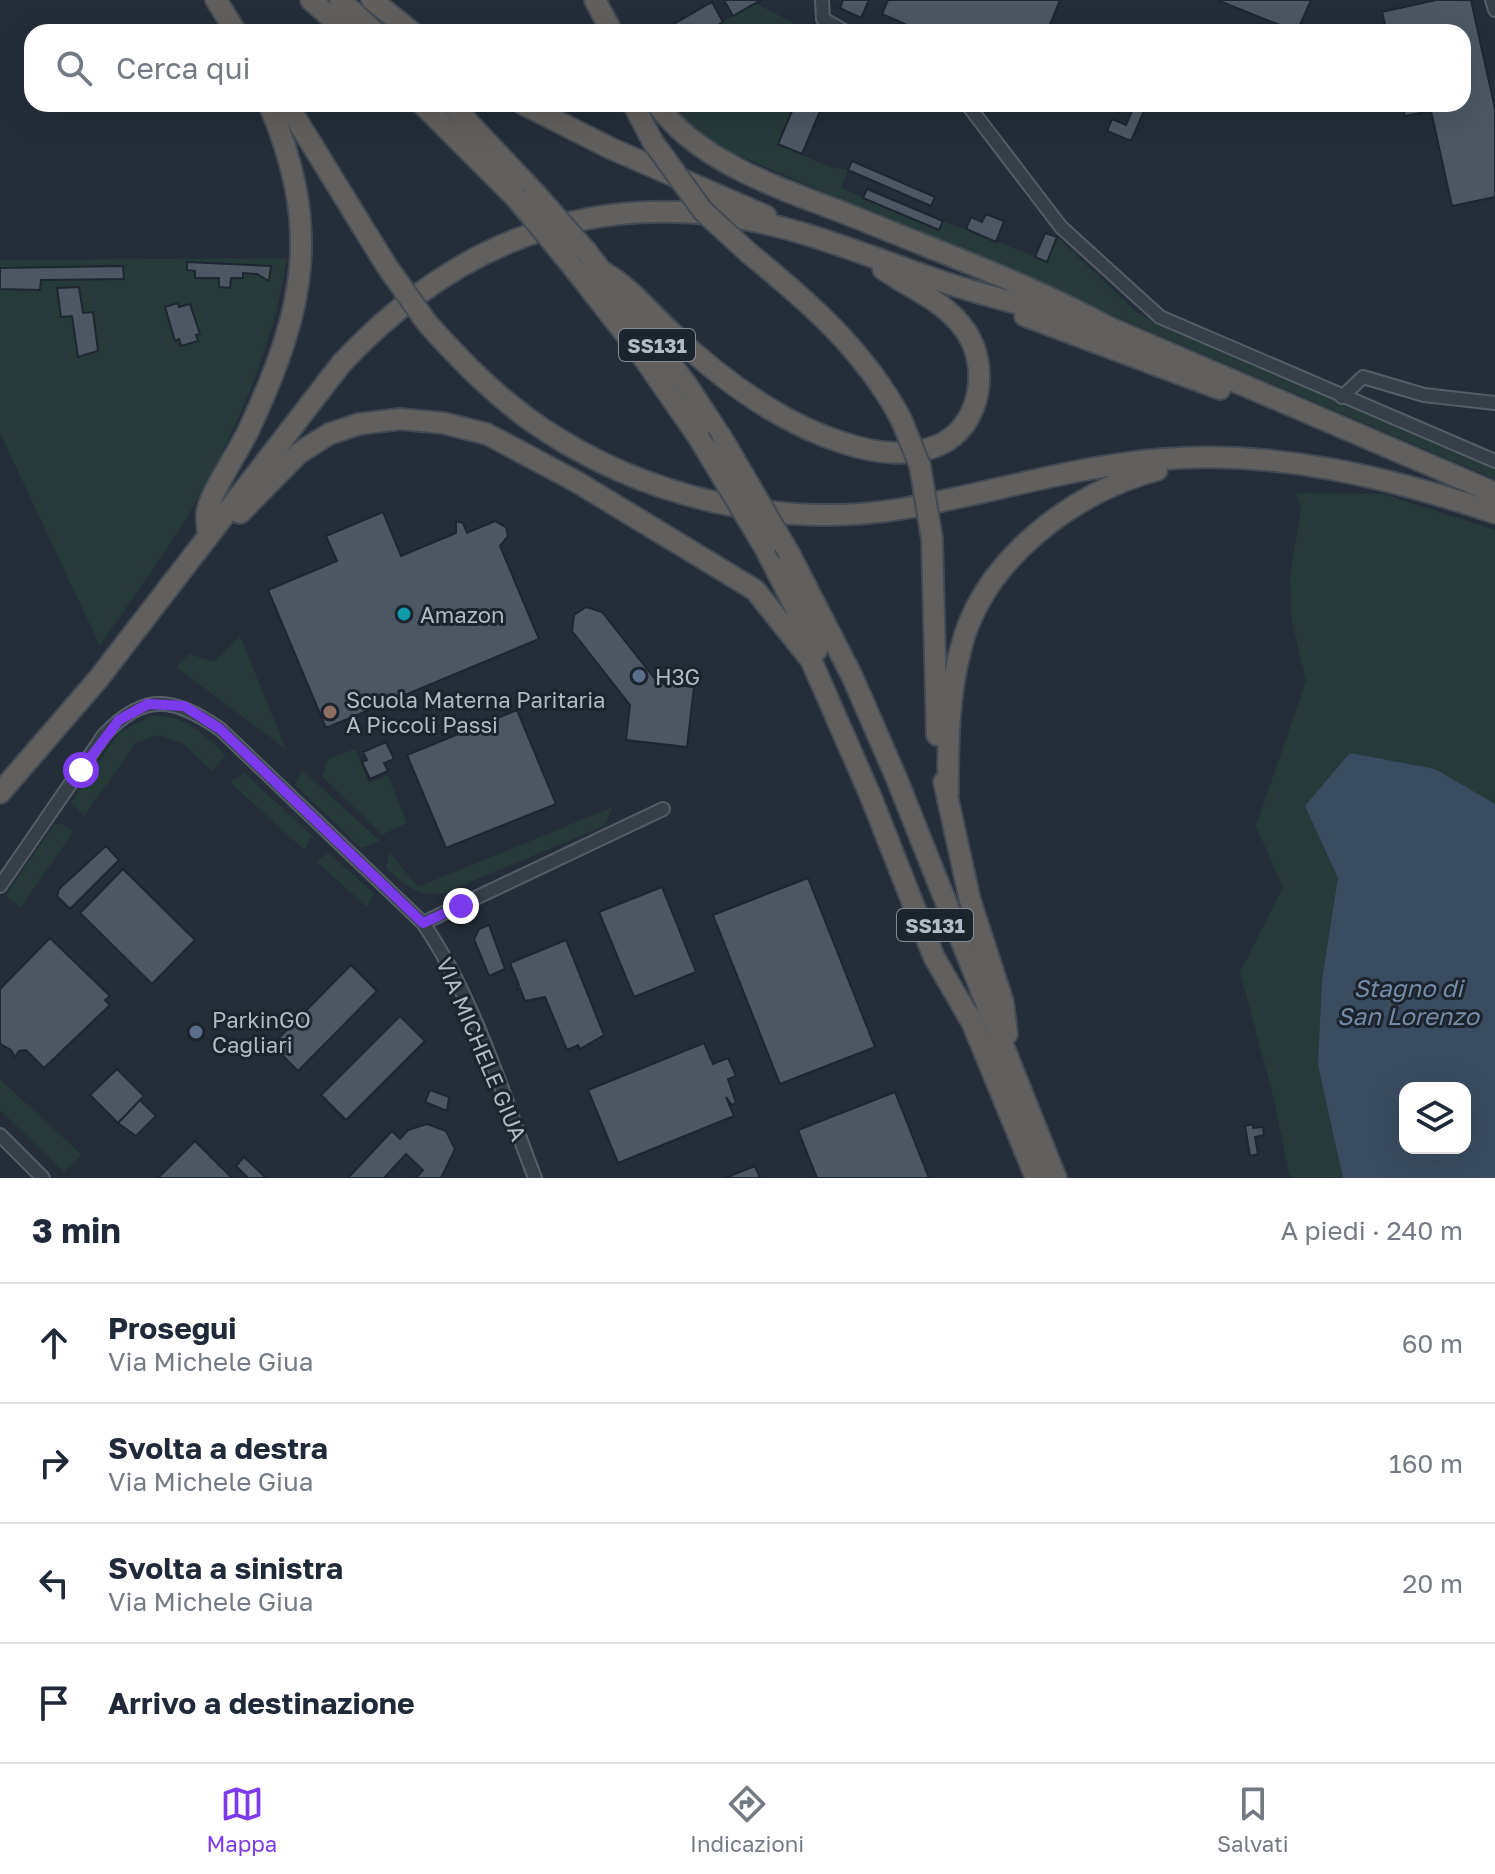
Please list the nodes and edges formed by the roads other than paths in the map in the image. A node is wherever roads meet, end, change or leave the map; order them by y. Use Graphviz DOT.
graph roads {
  1 [pos="216,0"];
  2 [pos="311,0"];
  3 [pos="340,0"];
  4 [pos="372,0"];
  5 [pos="594,0"];
  6 [pos="822,0"];
  7 [pos="1492,0"];
  8 [pos="1495,10"];
  9 [pos="232,24"];
  10 [pos="338,24"];
  11 [pos="366,24"];
  12 [pos="402,24"];
  13 [pos="602,24"];
  14 [pos="608,24"];
  15 [pos="832,24"];
  16 [pos="272,112"];
  17 [pos="292,112"];
  18 [pos="431,112"];
  19 [pos="458,112"];
  20 [pos="539,112"];
  21 [pos="637,112"];
  22 [pos="664,112"];
  23 [pos="973,112"];
  24 [pos="526,196"];
  25 [pos="805,236"];
  26 [pos="860,254"];
  27 [pos="580,259"];
  28 [pos="605,273"];
  29 [pos="959,287"];
  30 [pos="1108,327"];
  31 [pos="1342,397"];
  32 [pos="1495,403"];
  33 [pos="1495,461"];
  34 [pos="1281,463"];
  35 [pos="1495,493"];
  36 [pos="1495,505"];
  37 [pos="1495,513"];
  38 [pos="208,537"];
  39 [pos="0,793"];
  40 [pos="948,794"];
  41 [pos="663,809"];
  42 [pos="0,886"];
  43 [pos="423,923"];
  44 [pos="974,1026"];
  45 [pos="1012,1067"];
  46 [pos="0,1135"];
  47 [pos="43,1178"];
  48 [pos="535,1178"];
  49 [pos="1036,1178"];
  50 [pos="1056,1178"];
  1 -- 9 [label="highway"];
  2 -- 10 [label="highway"];
  3 -- 11 [label="highway"];
  4 -- 12 [label="highway"];
  5 -- 13 [label="highway"];
  5 -- 14 [label="highway"];
  6 -- 15 [label="street"];
  7 -- 8 [label="street"];
  16 -- 38 [label="highway"];
  17 -- 34 [label="highway, bridge"];
  18 -- 24 [label="highway, SS131"];
  19 -- 24 [label="highway, SS131"];
  20 -- 25 [label="highway"];
  21 -- 40 [label="highway, bridge"];
  22 -- 30 [label="highway"];
  23 -- 31 [label="street"];
  24 -- 27 [label="highway, SS131, bridge"];
  25 -- 26 [label="highway"];
  25 -- 38 [label="highway"];
  26 -- 28 [label="highway"];
  26 -- 29 [label="highway"];
  27 -- 28 [label="highway, SS131"];
  27 -- 44 [label="highway, SS131, bridge"];
  28 -- 45 [label="highway, SS131, bridge"];
  29 -- 30 [label="highway"];
  29 -- 36 [label="highway"];
  30 -- 35 [label="highway"];
  31 -- 32 [label="street"];
  31 -- 33 [label="street"];
  34 -- 37 [label="highway"];
  34 -- 40 [label="highway"];
  38 -- 39 [label="highway"];
  38 -- 44 [label="highway"];
  40 -- 45 [label="highway"];
  41 -- 43 [label="street"];
  42 -- 43 [label="street, VIA MICHELE GIUA"];
  43 -- 48 [label="street, VIA MICHELE GIUA"];
  44 -- 49 [label="highway, SS131"];
  45 -- 50 [label="highway, SS131"];
  46 -- 47 [label="street"];
}
